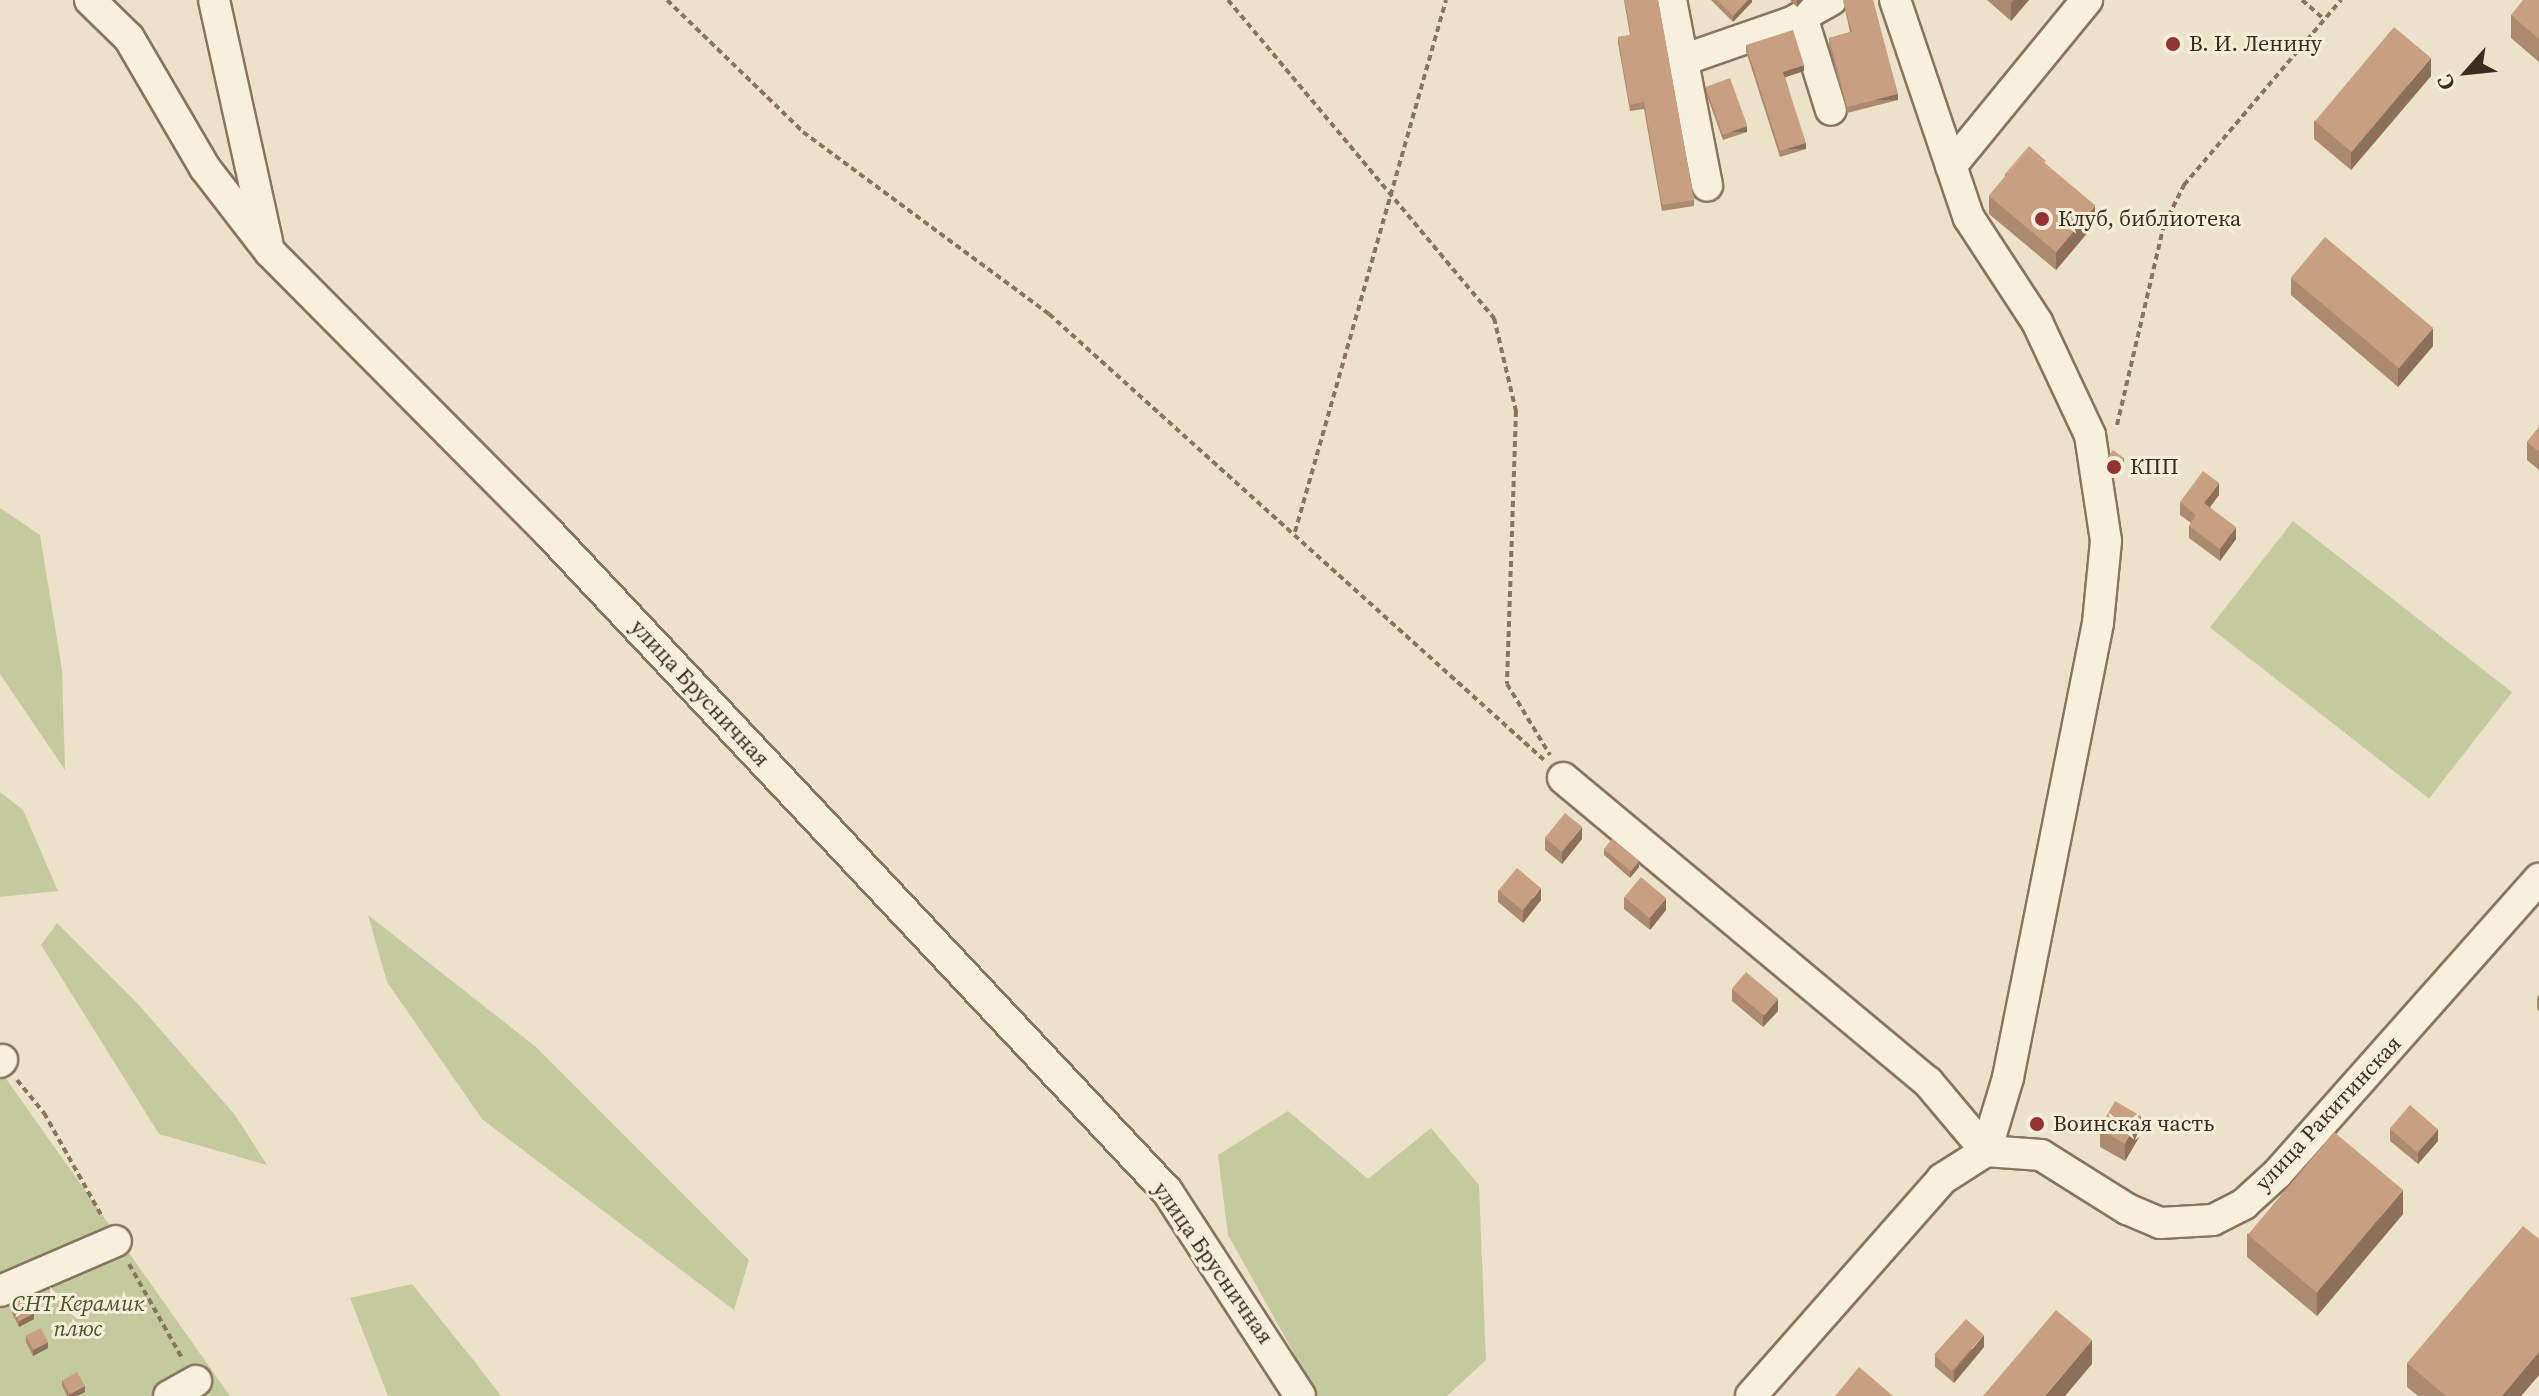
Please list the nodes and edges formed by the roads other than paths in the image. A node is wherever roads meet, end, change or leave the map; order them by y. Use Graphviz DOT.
graph roads {
  1 [pos="90,0"];
  2 [pos="214,0"];
  3 [pos="1671,0"];
  4 [pos="1769,0"];
  5 [pos="1831,0"];
  6 [pos="1895,0"];
  7 [pos="2087,0"];
  8 [pos="1797,20"];
  9 [pos="1683,60"];
  10 [pos="1831,110"];
  11 [pos="1951,166"];
  12 [pos="1707,186"];
  13 [pos="270,252"];
  14 [pos="1563,778"];
  15 [pos="2539,879"];
  16 [pos="1986,1151"];
  17 [pos="116,1241"];
  18 [pos="0,1291"];
  19 [pos="196,1381"];
  20 [pos="169,1396"];
  21 [pos="1300,1396"];
  22 [pos="1751,1396"];
  1 -- 13 [label="street, улица Брусничная"];
  2 -- 13 [label="street"];
  3 -- 9 [label="street"];
  4 -- 8 [label="street"];
  5 -- 8 [label="street"];
  6 -- 11 [label="street"];
  7 -- 11 [label="street"];
  8 -- 9 [label="street"];
  8 -- 10 [label="street"];
  9 -- 12 [label="street"];
  11 -- 16 [label="street"];
  13 -- 21 [label="street, улица Брусничная"];
  14 -- 16 [label="street"];
  15 -- 16 [label="street, улица Ракитинская"];
  16 -- 22 [label="street"];
  17 -- 18 [label="street"];
  19 -- 20 [label="street"];
}
